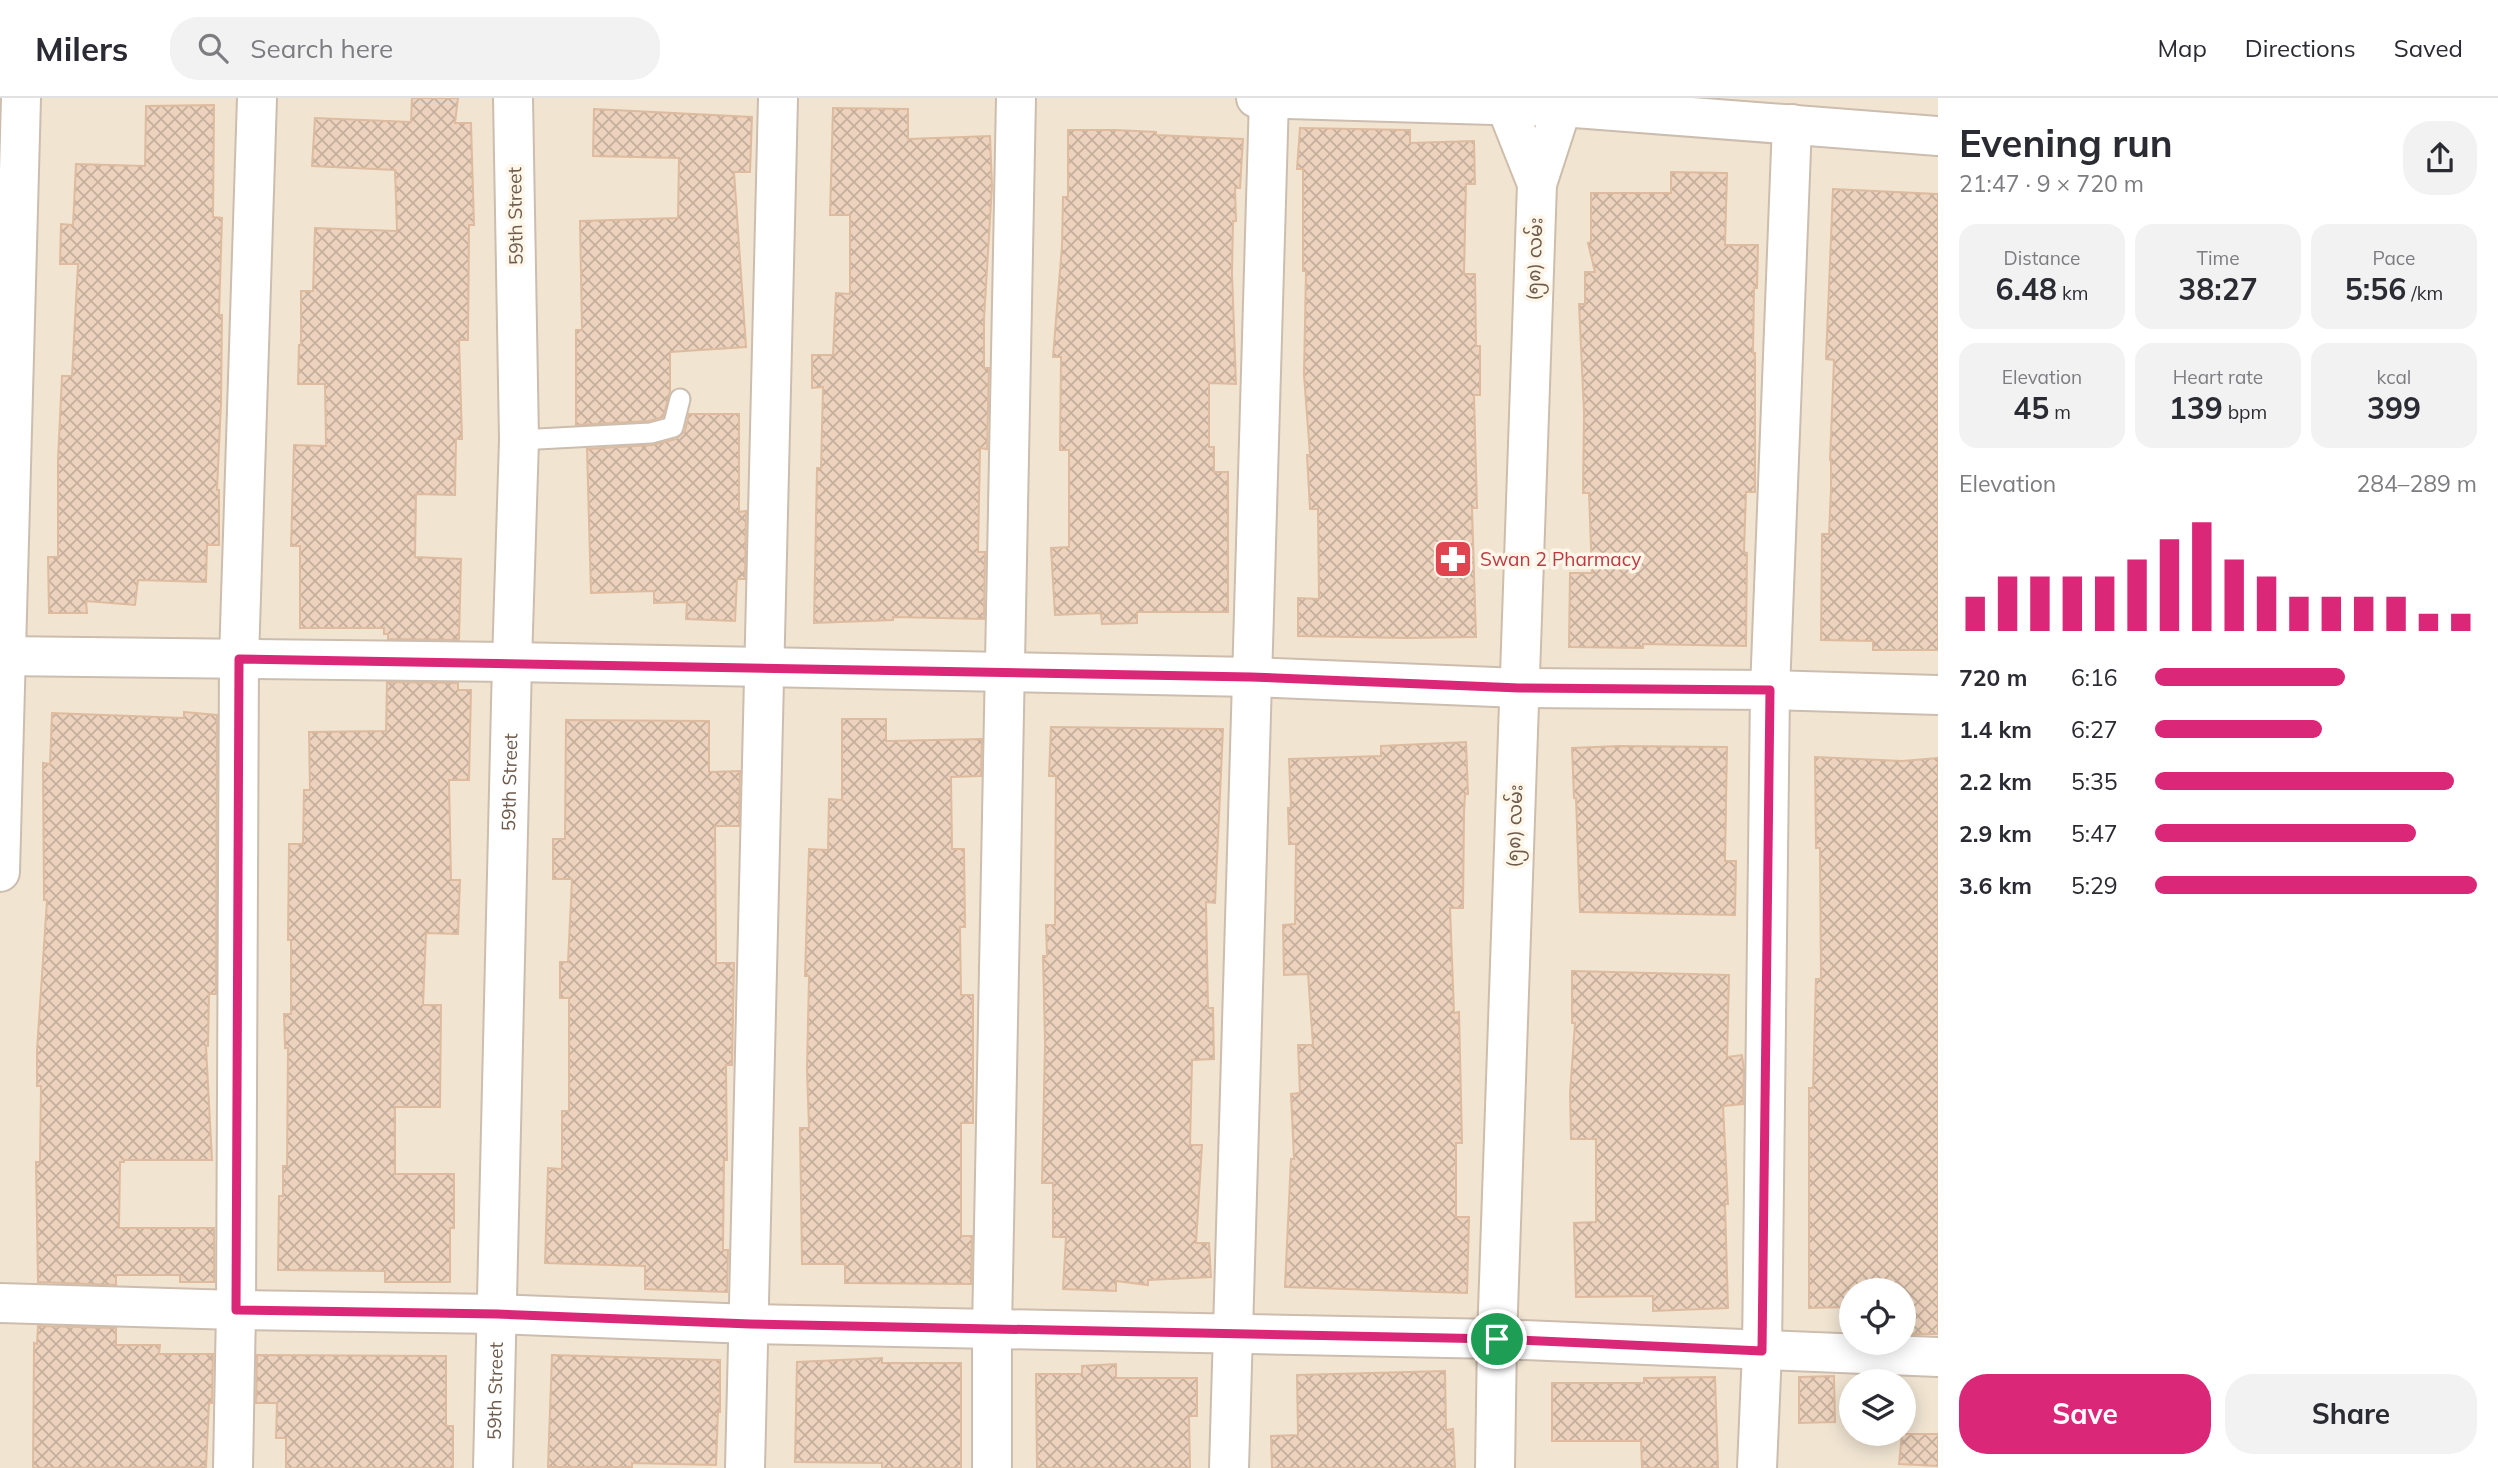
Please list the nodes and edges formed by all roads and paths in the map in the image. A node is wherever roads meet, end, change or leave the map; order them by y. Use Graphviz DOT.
graph roads {
  1 [pos="21,98"];
  2 [pos="257,98"];
  3 [pos="513,98"];
  4 [pos="778,98"];
  5 [pos="1016,98"];
  6 [pos="1256,98"];
  7 [pos="1269,98"];
  8 [pos="1506,102"];
  9 [pos="1563,103"];
  10 [pos="1792,124"];
  11 [pos="1938,136"];
  12 [pos="1536,184"];
  13 [pos="680,399"];
  14 [pos="519,440"];
  15 [pos="3,656"];
  16 [pos="239,659"];
  17 [pos="512,662"];
  18 [pos="766,667"];
  19 [pos="1005,672"];
  20 [pos="1251,677"];
  21 [pos="1519,688"];
  22 [pos="1770,690"];
  23 [pos="1938,695"];
  24 [pos="0,872"];
  25 [pos="0,1303"];
  26 [pos="236,1310"];
  27 [pos="497,1314"];
  28 [pos="750,1324"];
  29 [pos="992,1329"];
  30 [pos="1232,1333"];
  31 [pos="1497,1339"];
  32 [pos="1762,1351"];
  33 [pos="1938,1357"];
  34 [pos="233,1468"];
  35 [pos="493,1468"];
  36 [pos="745,1468"];
  37 [pos="992,1468"];
  38 [pos="1229,1468"];
  39 [pos="1495,1468"];
  40 [pos="1758,1468"];
  1 -- 15 [label="street"];
  2 -- 16 [label="street"];
  3 -- 14 [label="street, 59th Street"];
  4 -- 18 [label="street"];
  5 -- 19 [label="street"];
  6 -- 7 [label="street"];
  7 -- 8 [label="street"];
  7 -- 20 [label="street"];
  8 -- 9 [label="street"];
  8 -- 12 [label="street"];
  9 -- 10 [label="street"];
  9 -- 12 [label="street"];
  10 -- 11 [label="street"];
  10 -- 22 [label="street"];
  12 -- 21 [label="street, (၅၈) လမ်း"];
  13 -- 14 [label="lane"];
  14 -- 17 [label="street, 59th Street"];
  15 -- 16 [label="street"];
  15 -- 24 [label="street"];
  16 -- 17 [label="street"];
  16 -- 26 [label="street"];
  17 -- 18 [label="street"];
  17 -- 27 [label="street, 59th Street"];
  18 -- 19 [label="street"];
  18 -- 28 [label="street"];
  19 -- 20 [label="street"];
  19 -- 29 [label="street"];
  20 -- 21 [label="street"];
  20 -- 30 [label="street"];
  21 -- 22 [label="street"];
  21 -- 31 [label="street, (၅၈) လမ်း"];
  22 -- 23 [label="street"];
  22 -- 32 [label="street"];
  25 -- 26 [label="street"];
  26 -- 27 [label="street"];
  26 -- 34 [label="street"];
  27 -- 28 [label="street"];
  27 -- 35 [label="street, 59th Street"];
  28 -- 29 [label="street"];
  28 -- 36 [label="street"];
  29 -- 30 [label="street"];
  29 -- 37 [label="street"];
  30 -- 31 [label="street"];
  30 -- 38 [label="street"];
  31 -- 32 [label="street"];
  31 -- 39 [label="street, (၅၈) လမ်း"];
  32 -- 33 [label="street"];
  32 -- 40 [label="street"];
}
